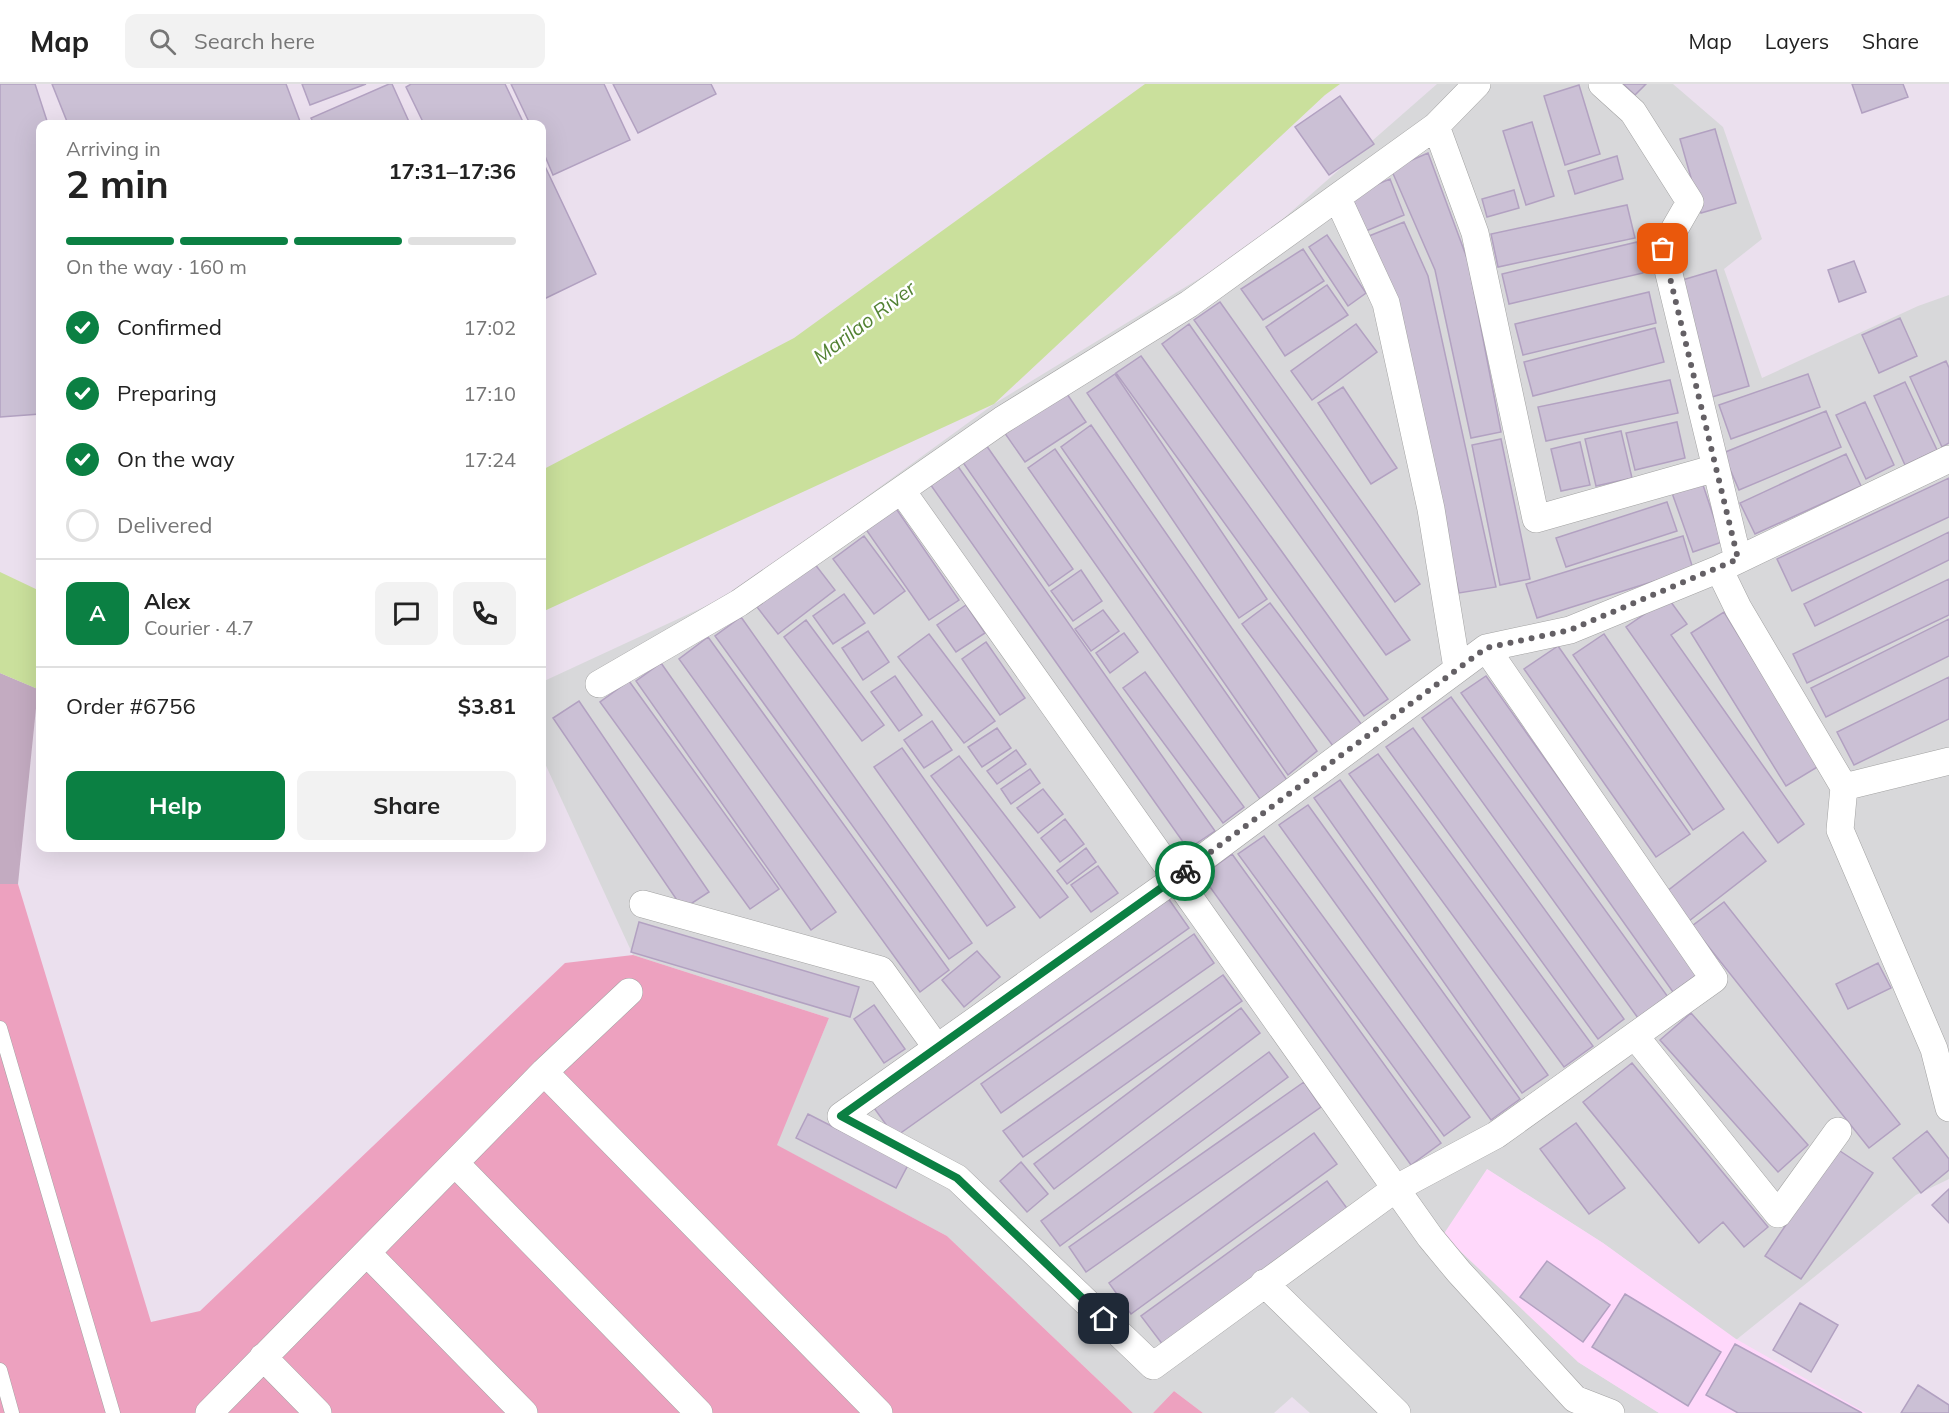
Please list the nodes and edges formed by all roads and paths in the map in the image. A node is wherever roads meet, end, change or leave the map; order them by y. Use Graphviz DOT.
graph roads {
  1 [pos="1477,84"];
  2 [pos="1602,84"];
  3 [pos="1436,126"];
  4 [pos="1338,199"];
  5 [pos="1949,459"];
  6 [pos="1716,468"];
  7 [pos="902,492"];
  8 [pos="1729,564"];
  9 [pos="1486,648"];
  10 [pos="1457,668"];
  11 [pos="599,684"];
  12 [pos="1949,762"];
  13 [pos="1844,787"];
  14 [pos="1176,878"];
  15 [pos="643,904"];
  16 [pos="629,992"];
  17 [pos="0,1028"];
  18 [pos="1635,1036"];
  19 [pos="936,1048"];
  20 [pos="544,1072"];
  21 [pos="1949,1108"];
  22 [pos="1838,1131"];
  23 [pos="455,1163"];
  24 [pos="1395,1189"];
  25 [pos="367,1253"];
  26 [pos="1264,1283"];
  27 [pos="263,1357"];
  28 [pos="0,1370"];
  29 [pos="12,1413"];
  30 [pos="113,1413"];
  31 [pos="209,1413"];
  32 [pos="318,1413"];
  33 [pos="524,1413"];
  34 [pos="699,1413"];
  35 [pos="879,1413"];
  36 [pos="1397,1413"];
  37 [pos="1611,1413"];
  1 -- 3 [label="street"];
  2 -- 6 [label="street"];
  3 -- 4 [label="street"];
  3 -- 6 [label="street"];
  4 -- 7 [label="street"];
  4 -- 10 [label="street"];
  5 -- 8 [label="street"];
  6 -- 8 [label="street"];
  7 -- 11 [label="street"];
  7 -- 14 [label="street"];
  8 -- 9 [label="street"];
  8 -- 13 [label="street"];
  9 -- 10 [label="street"];
  9 -- 18 [label="street"];
  10 -- 14 [label="street"];
  12 -- 13 [label="street"];
  13 -- 21 [label="street"];
  14 -- 19 [label="street"];
  14 -- 24 [label="street"];
  15 -- 19 [label="street"];
  16 -- 20 [label="street"];
  17 -- 30 [label="lane"];
  18 -- 22 [label="street"];
  18 -- 24 [label="street"];
  19 -- 26 [label="street"];
  20 -- 23 [label="street"];
  20 -- 35 [label="street"];
  23 -- 25 [label="street"];
  23 -- 34 [label="street"];
  24 -- 26 [label="street"];
  24 -- 37 [label="street"];
  25 -- 27 [label="street"];
  25 -- 33 [label="street"];
  26 -- 36 [label="street"];
  27 -- 31 [label="street"];
  27 -- 32 [label="street"];
  28 -- 29 [label="lane"];
}
